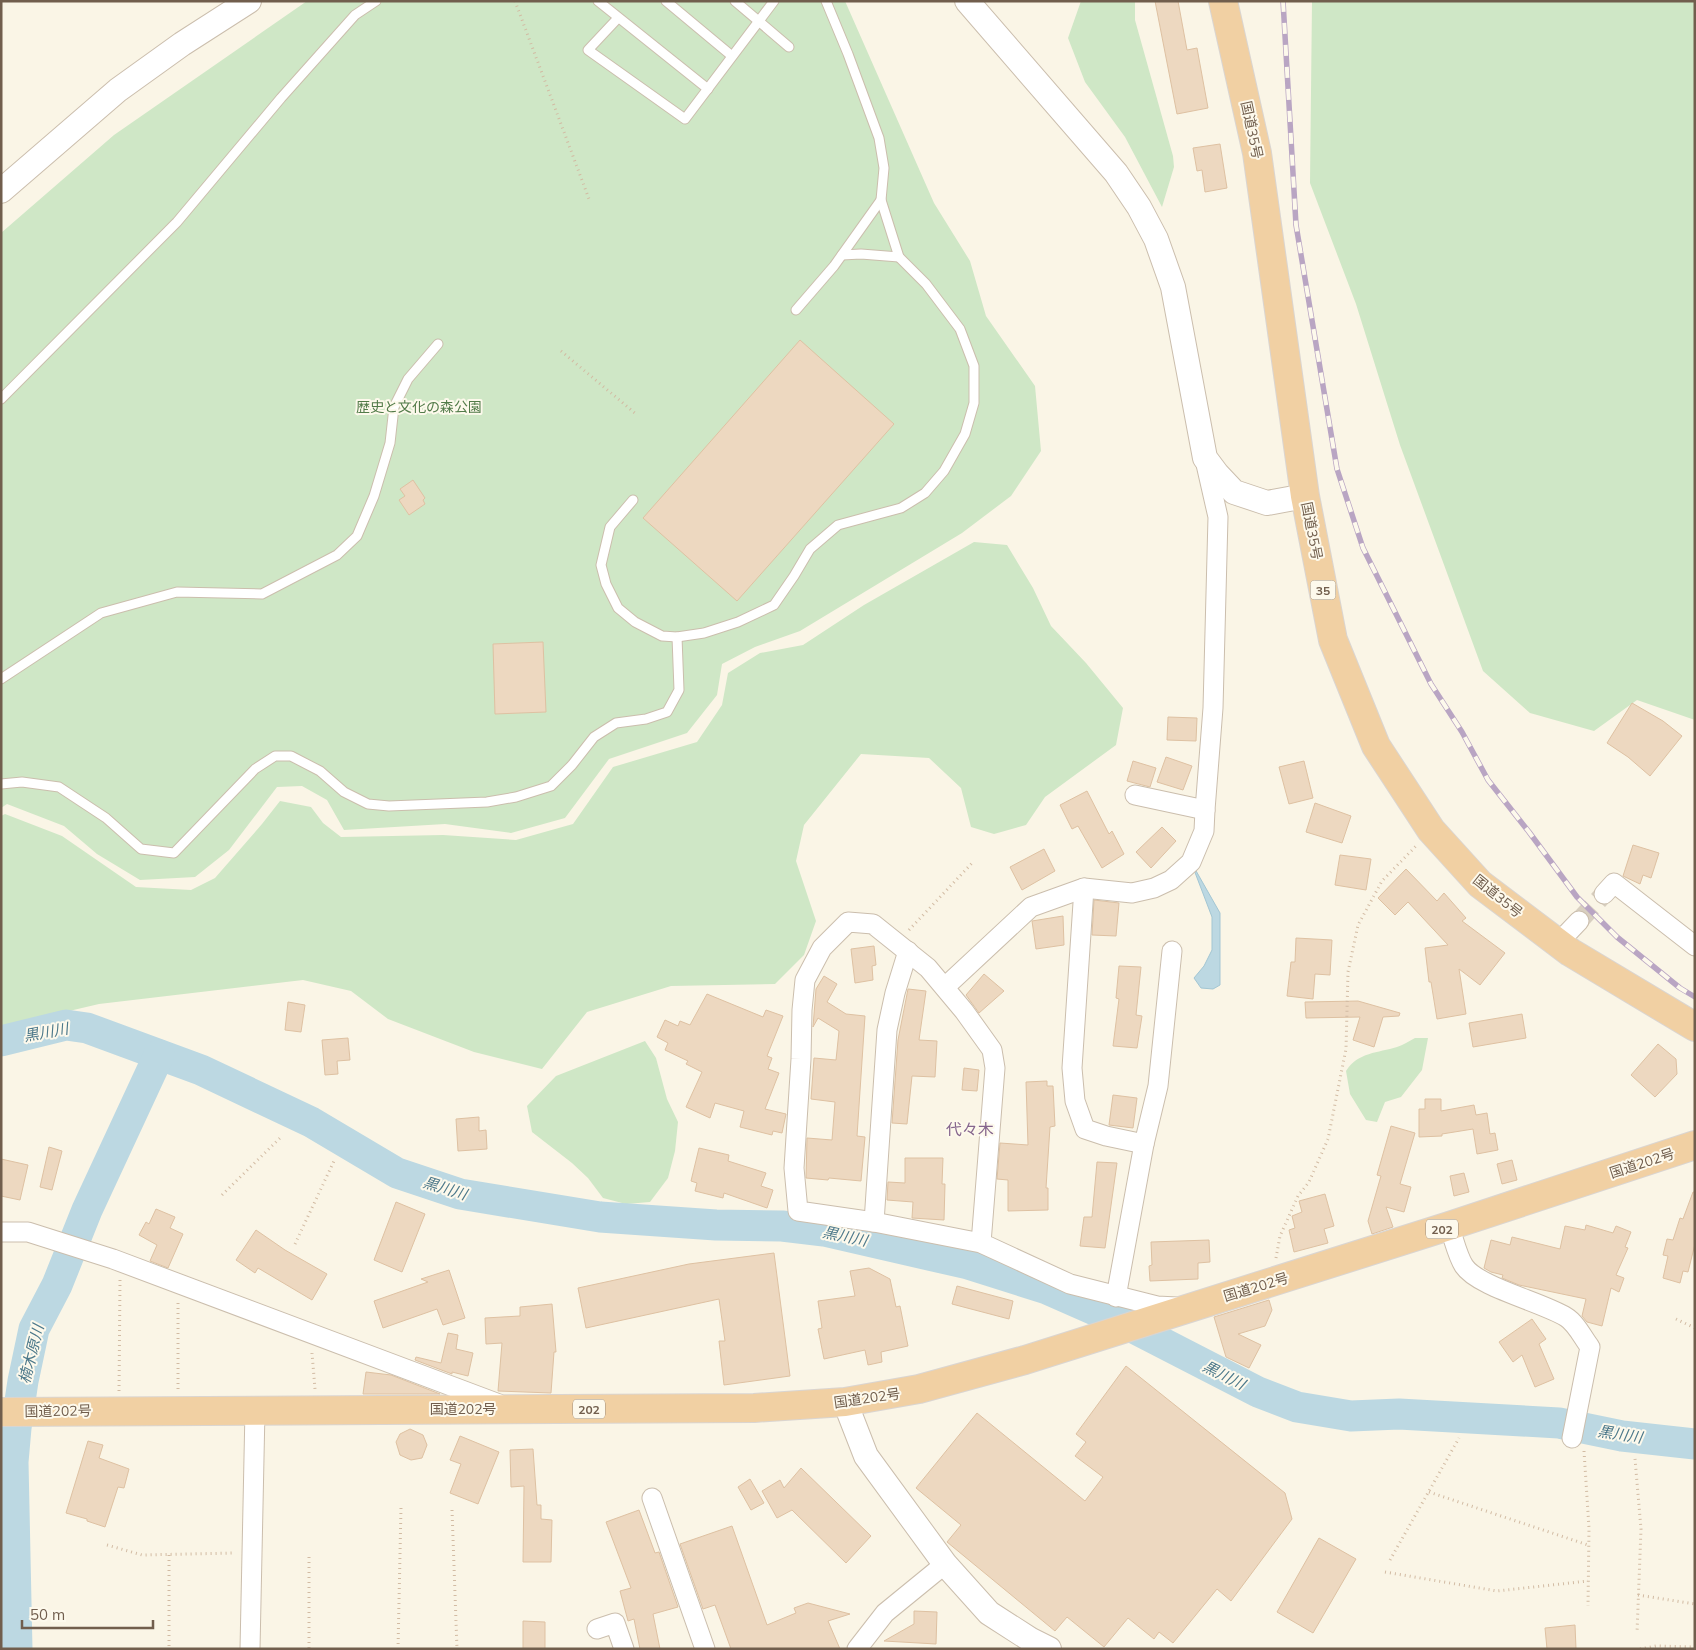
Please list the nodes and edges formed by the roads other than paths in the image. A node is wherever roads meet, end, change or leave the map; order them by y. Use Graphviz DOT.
graph roads {
  1 [pos="249,1"];
  2 [pos="376,1"];
  3 [pos="598,1"];
  4 [pos="666,1"];
  5 [pos="735,1"];
  6 [pos="774,1"];
  7 [pos="826,1"];
  8 [pos="967,1"];
  9 [pos="1223,1"];
  10 [pos="618,18"];
  11 [pos="759,21"];
  12 [pos="789,47"];
  13 [pos="732,56"];
  14 [pos="708,89"];
  15 [pos="2,190"];
  16 [pos="881,200"];
  17 [pos="842,255"];
  18 [pos="899,257"];
  19 [pos="796,310"];
  20 [pos="438,344"];
  21 [pos="1,399"];
  22 [pos="1205,458"];
  23 [pos="1304,496"];
  24 [pos="633,500"];
  25 [pos="677,637"];
  26 [pos="1,678"];
  27 [pos="1,784"];
  28 [pos="1135,795"];
  29 [pos="1205,810"];
  30 [pos="1084,888"];
  31 [pos="1604,894"];
  32 [pos="1579,921"];
  33 [pos="906,942"];
  34 [pos="1558,943"];
  35 [pos="1695,946"];
  36 [pos="1172,951"];
  37 [pos="945,987"];
  38 [pos="1695,1027"];
  39 [pos="1144,1144"];
  40 [pos="1695,1145"];
  41 [pos="874,1222"];
  42 [pos="1450,1226"];
  43 [pos="1,1232"];
  44 [pos="981,1243"];
  45 [pos="1116,1297"];
  46 [pos="1188,1308"];
  47 [pos="845,1402"];
  48 [pos="512,1409"];
  49 [pos="256,1410"];
  50 [pos="1,1412"];
  51 [pos="1578,1444"];
  52 [pos="652,1498"];
  53 [pos="945,1564"];
  54 [pos="597,1629"];
  55 [pos="1036,1646"];
  56 [pos="250,1649"];
  57 [pos="624,1649"];
  58 [pos="705,1649"];
  59 [pos="857,1649"];
  1 -- 15 [label="street"];
  2 -- 21 [label="lane"];
  3 -- 10 [label="lane"];
  4 -- 13 [label="lane"];
  5 -- 11 [label="lane"];
  6 -- 11 [label="lane"];
  7 -- 16 [label="lane"];
  8 -- 22 [label="street"];
  9 -- 23 [label="highway, 国道35号 / 35"];
  10 -- 14 [label="lane"];
  10 -- 14 [label="lane"];
  11 -- 12 [label="lane"];
  11 -- 13 [label="lane"];
  13 -- 14 [label="lane"];
  16 -- 17 [label="lane"];
  16 -- 18 [label="lane"];
  17 -- 18 [label="lane"];
  17 -- 19 [label="lane"];
  18 -- 25 [label="lane"];
  20 -- 26 [label="lane"];
  22 -- 23 [label="street"];
  22 -- 29 [label="street"];
  23 -- 34 [label="highway, 国道35号 / 35"];
  24 -- 25 [label="lane"];
  25 -- 27 [label="lane"];
  28 -- 29 [label="street"];
  29 -- 30 [label="street"];
  30 -- 37 [label="street"];
  30 -- 39 [label="street"];
  31 -- 35 [label="street"];
  32 -- 34 [label="street"];
  33 -- 37 [label="street"];
  33 -- 41 [label="street"];
  33 -- 41 [label="street"];
  34 -- 38 [label="highway, 国道35号 / 35"];
  36 -- 39 [label="street"];
  37 -- 44 [label="street"];
  39 -- 45 [label="street"];
  40 -- 42 [label="highway, 国道202号 / 202"];
  41 -- 44 [label="street"];
  42 -- 46 [label="highway, 国道202号 / 202"];
  42 -- 51 [label="street"];
  43 -- 48 [label="street"];
  44 -- 45 [label="street"];
  45 -- 46 [label="street"];
  46 -- 47 [label="highway, 国道202号 / 202"];
  47 -- 48 [label="highway, 国道202号 / 202"];
  47 -- 53 [label="street"];
  48 -- 49 [label="highway, 国道202号 / 202"];
  49 -- 50 [label="highway, 国道202号 / 202"];
  49 -- 56 [label="street"];
  52 -- 58 [label="street"];
  53 -- 55 [label="street"];
  53 -- 59 [label="street"];
  54 -- 57 [label="street"];
}
